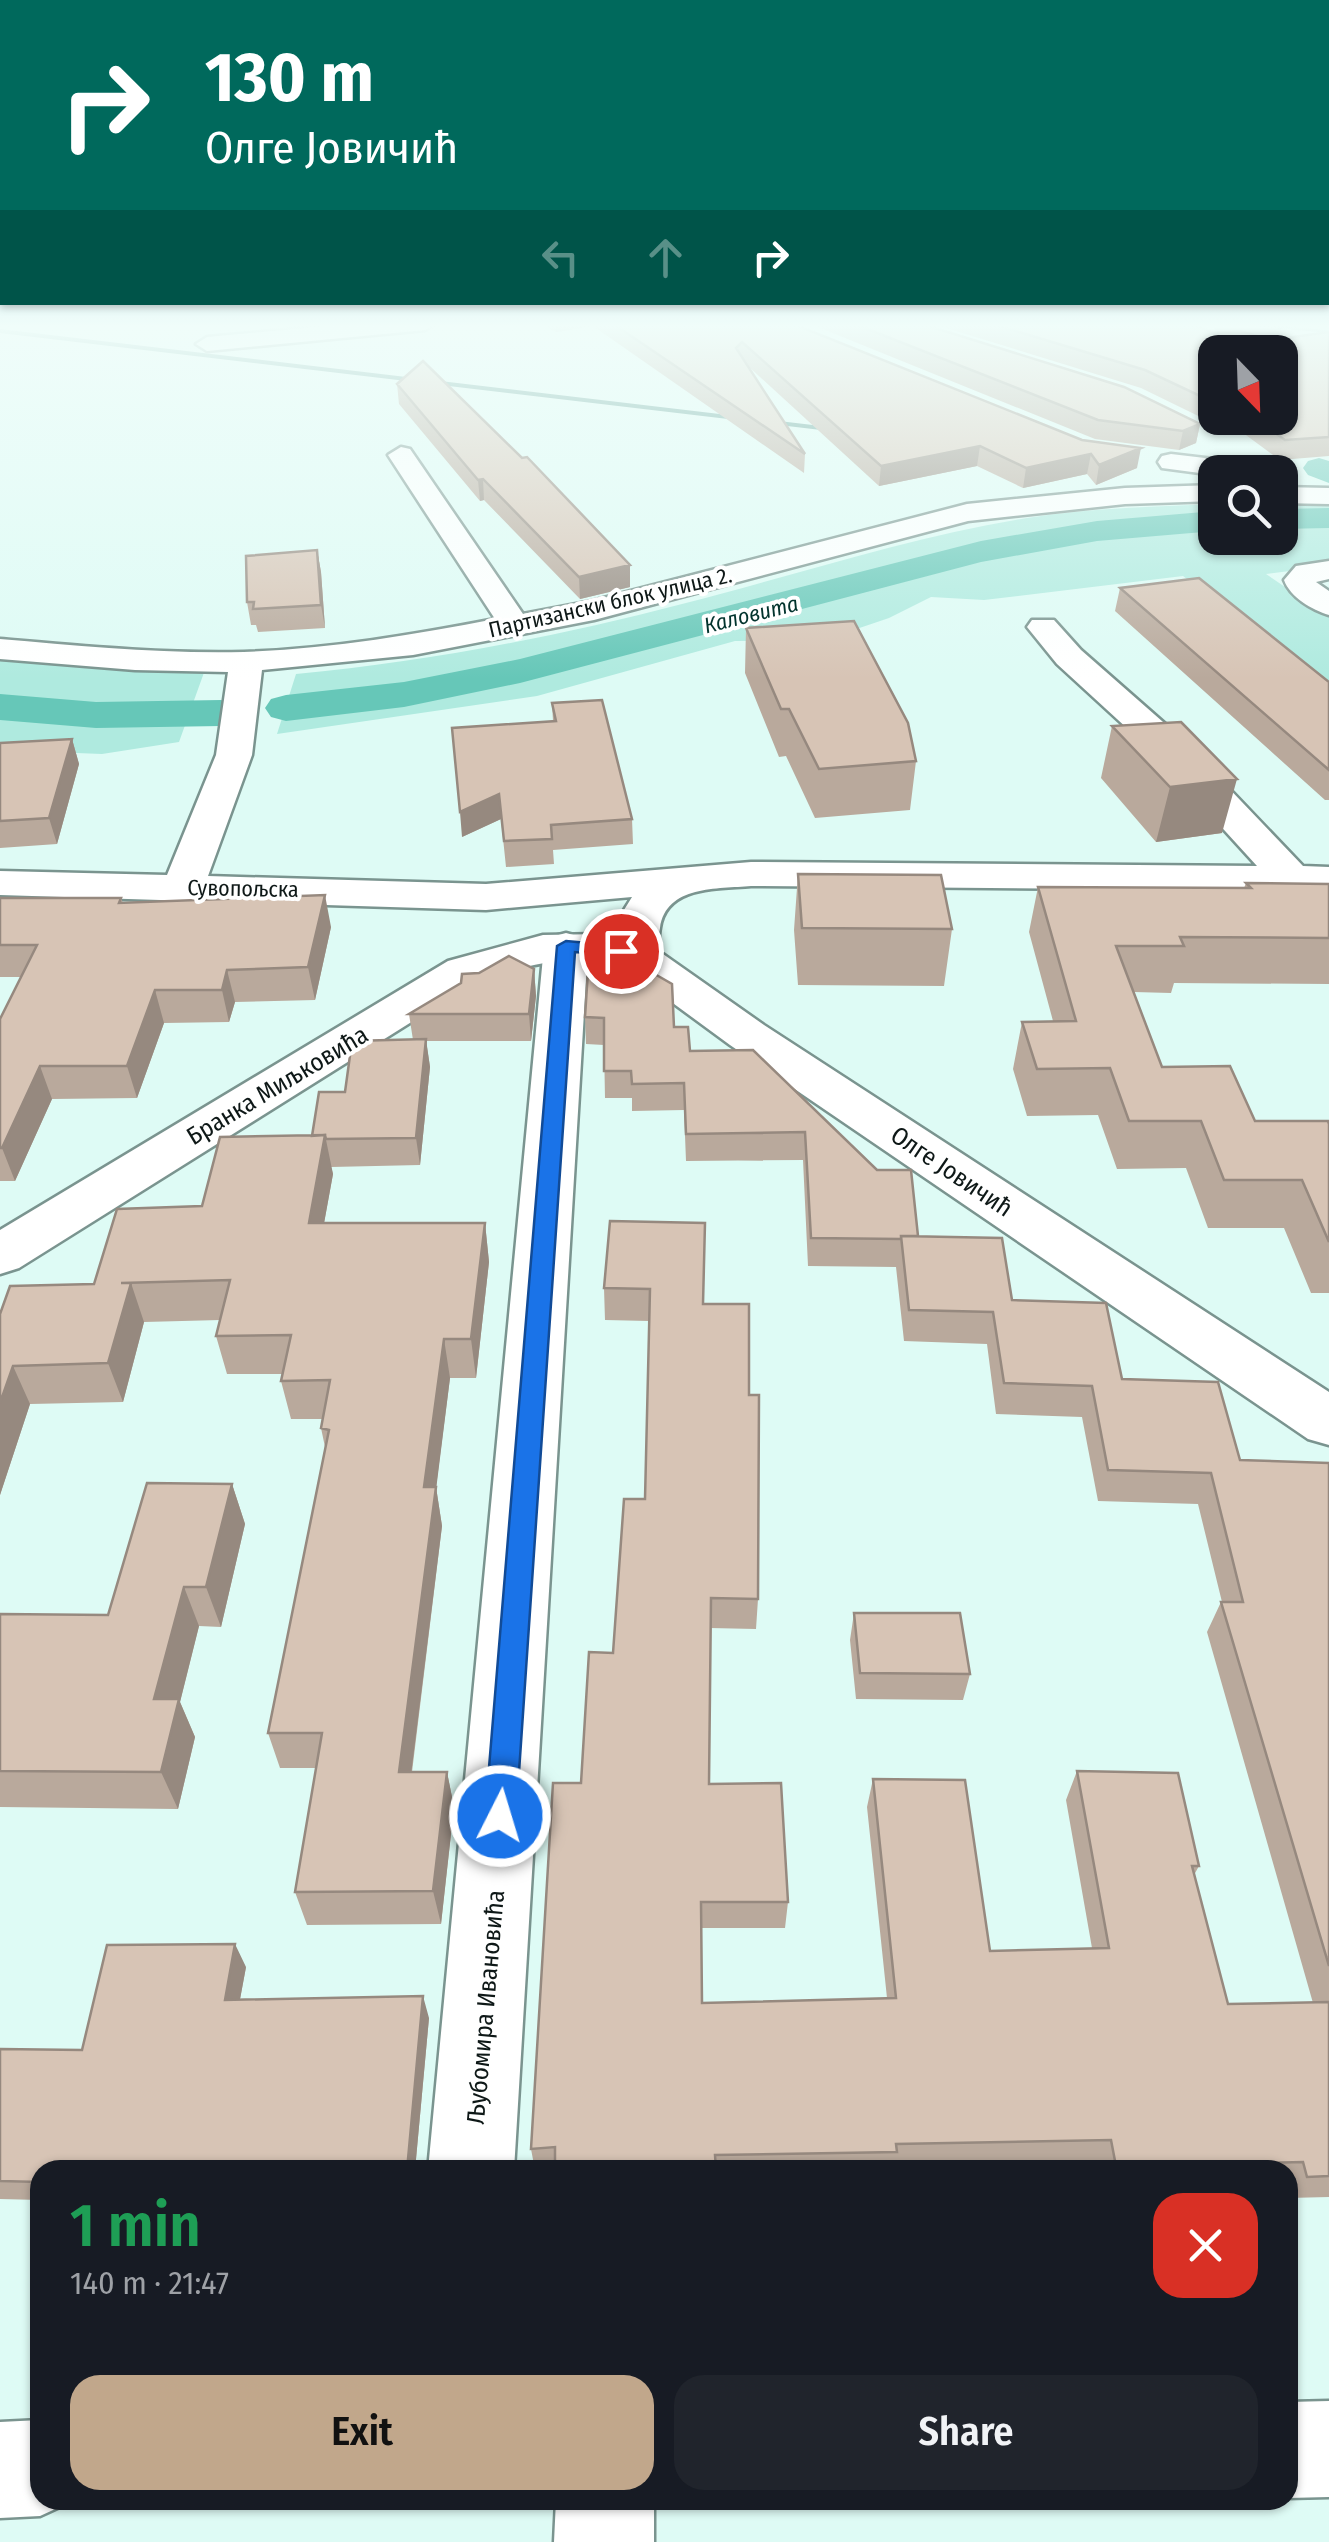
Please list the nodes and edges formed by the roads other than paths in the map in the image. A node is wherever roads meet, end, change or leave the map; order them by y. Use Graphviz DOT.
graph roads {
  1 [pos="1222,444"];
  2 [pos="401,455"];
  3 [pos="1246,455"];
  4 [pos="1146,459"];
  5 [pos="1198,465"];
  6 [pos="1198,494"];
  7 [pos="1298,495"];
  8 [pos="1329,496"];
  9 [pos="1329,570"];
  10 [pos="1329,605"];
  11 [pos="515,626"];
  12 [pos="1042,627"];
  13 [pos="0,649"];
  14 [pos="246,662"];
  15 [pos="681,879"];
  16 [pos="1310,879"];
  17 [pos="0,883"];
  18 [pos="183,887"];
  19 [pos="486,897"];
  20 [pos="545,949"];
  21 [pos="637,956"];
  22 [pos="0,1254"];
  23 [pos="1329,1422"];
  24 [pos="472,2160"];
  25 [pos="1298,2450"];
  26 [pos="1329,2450"];
  27 [pos="30,2468"];
  28 [pos="0,2470"];
  29 [pos="604,2510"];
  30 [pos="604,2542"];
  1 -- 3 [label="street"];
  2 -- 11 [label="street"];
  4 -- 5 [label="street"];
  6 -- 11 [label="street, Партизански блок улица 2."];
  7 -- 8 [label="street"];
  9 -- 10 [label="street"];
  11 -- 14 [label="street, Партизански блок улица 2."];
  12 -- 16 [label="street"];
  13 -- 14 [label="street, Партизански блок улица 2."];
  14 -- 18 [label="street"];
  15 -- 16 [label="street"];
  15 -- 19 [label="street"];
  15 -- 21 [label="street"];
  17 -- 18 [label="street, Сувопољска"];
  18 -- 19 [label="street, Сувопољска"];
  19 -- 20 [label="street"];
  20 -- 21 [label="street, Олге Јовичић"];
  20 -- 22 [label="street, Бранка Миљковића"];
  20 -- 24 [label="street, Љубомира Ивановића"];
  21 -- 23 [label="street, Олге Јовичић"];
  25 -- 26 [label="street"];
  27 -- 28 [label="street"];
  29 -- 30 [label="street"];
}
